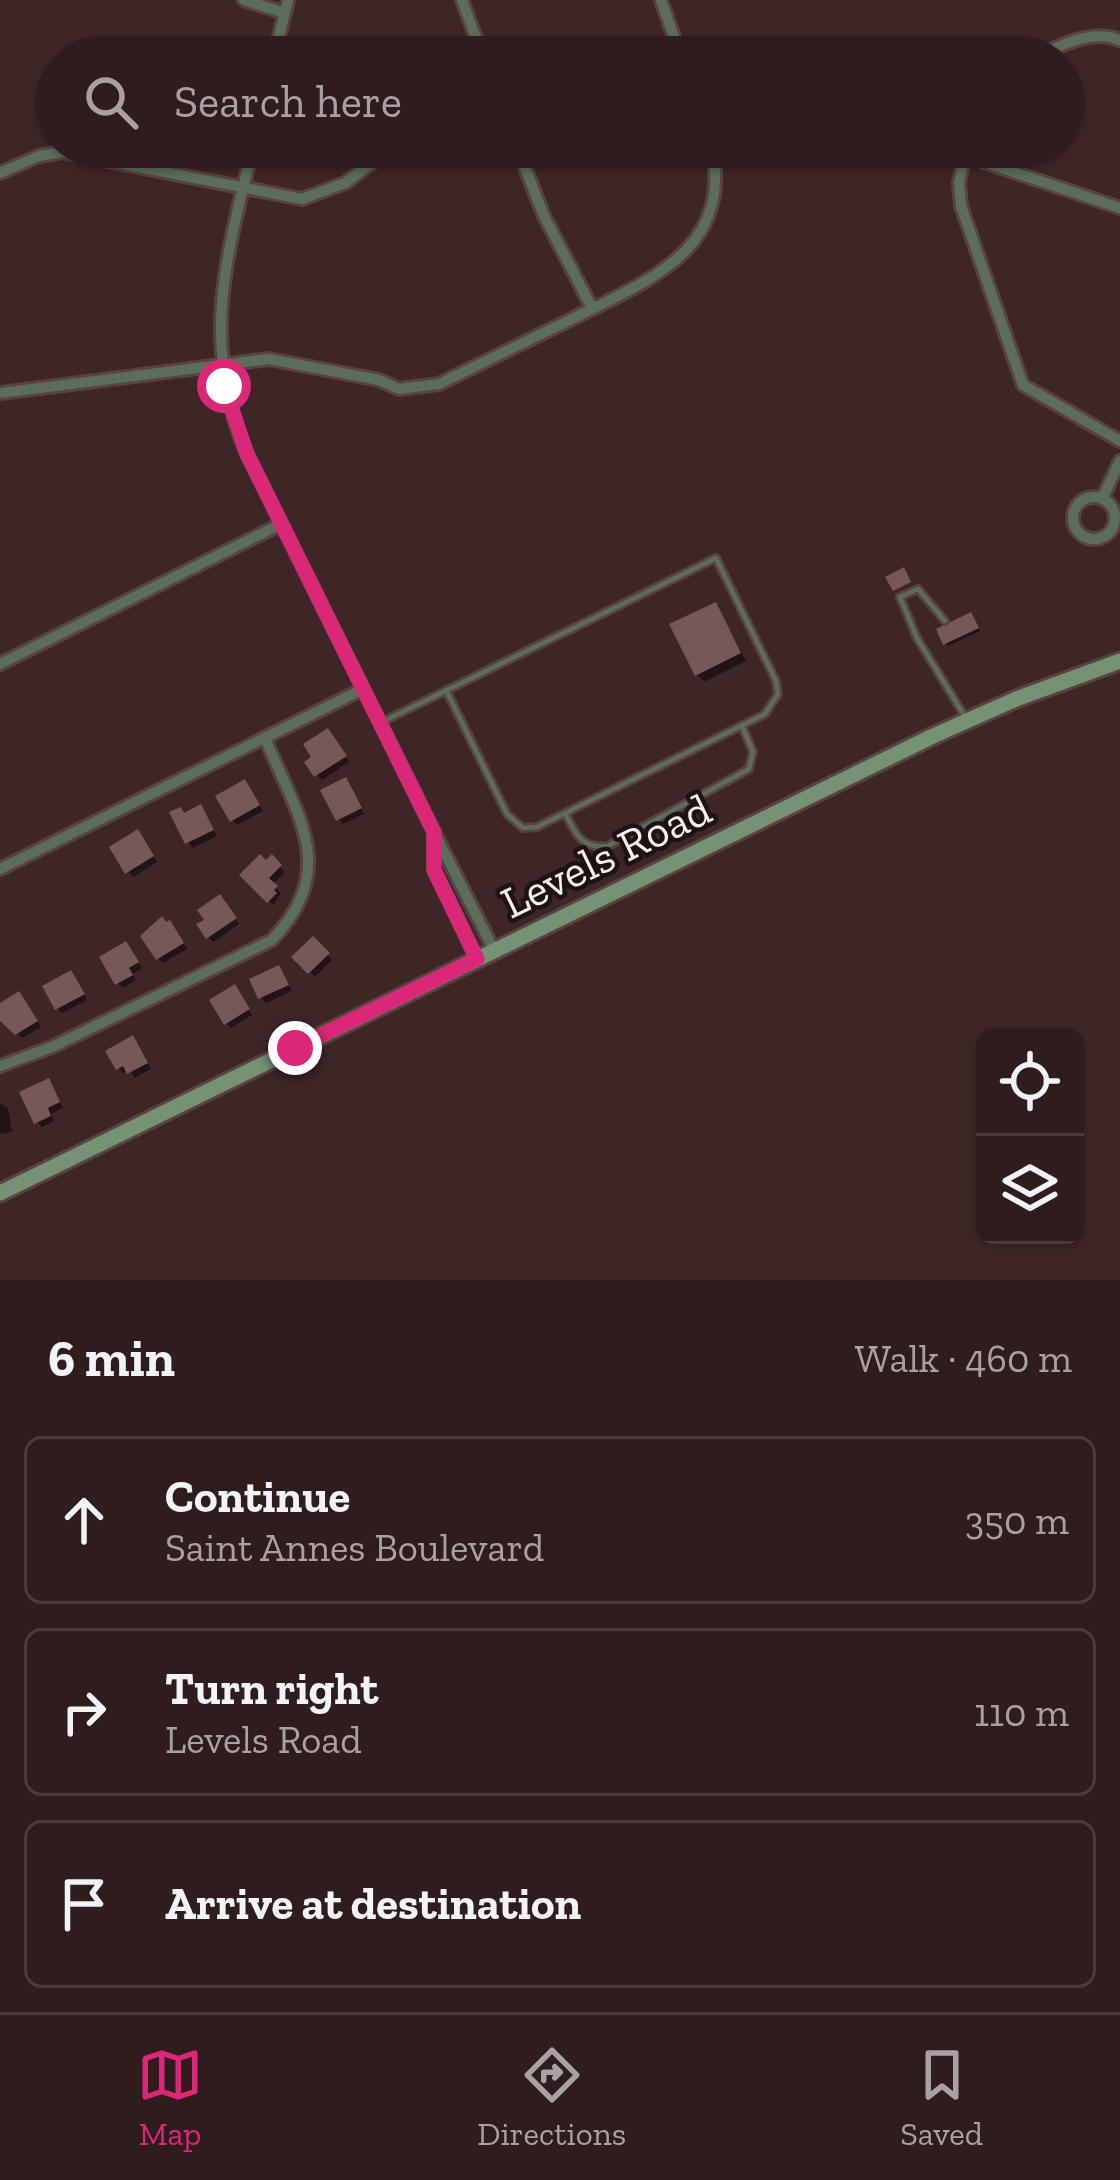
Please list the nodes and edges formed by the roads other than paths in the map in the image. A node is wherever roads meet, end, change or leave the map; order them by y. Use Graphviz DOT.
graph roads {
  1 [pos="244,0"];
  2 [pos="463,0"];
  3 [pos="661,0"];
  4 [pos="286,6"];
  5 [pos="279,36"];
  6 [pos="476,36"];
  7 [pos="674,36"];
  8 [pos="1084,38"];
  9 [pos="1120,40"];
  10 [pos="36,157"];
  11 [pos="138,168"];
  12 [pos="248,168"];
  13 [pos="363,168"];
  14 [pos="525,168"];
  15 [pos="716,168"];
  16 [pos="961,168"];
  17 [pos="1011,168"];
  18 [pos="0,172"];
  19 [pos="242,190"];
  20 [pos="1120,208"];
  21 [pos="592,308"];
  22 [pos="221,364"];
  23 [pos="0,393"];
  24 [pos="1120,441"];
  25 [pos="1120,461"];
  26 [pos="1102,499"];
  27 [pos="281,524"];
  28 [pos="945,621"];
  29 [pos="1120,661"];
  30 [pos="0,664"];
  31 [pos="363,689"];
  32 [pos="446,690"];
  33 [pos="966,721"];
  34 [pos="380,723"];
  35 [pos="742,726"];
  36 [pos="265,738"];
  37 [pos="566,813"];
  38 [pos="434,832"];
  39 [pos="0,868"];
  40 [pos="494,950"];
  41 [pos="477,959"];
  42 [pos="0,1066"];
  43 [pos="0,1193"];
  1 -- 4 [label="street"];
  2 -- 6 [label="street"];
  3 -- 7 [label="street"];
  4 -- 5 [label="street"];
  8 -- 9 [label="street"];
  10 -- 18 [label="street"];
  11 -- 19 [label="street"];
  12 -- 19 [label="street"];
  13 -- 19 [label="street"];
  14 -- 21 [label="street"];
  15 -- 21 [label="street"];
  16 -- 24 [label="street"];
  17 -- 20 [label="street"];
  19 -- 22 [label="street"];
  21 -- 22 [label="street"];
  22 -- 23 [label="street"];
  22 -- 27 [label="street"];
  25 -- 26 [label="street"];
  26 -- 26 [label="street"];
  27 -- 30 [label="street"];
  27 -- 31 [label="street"];
  28 -- 33 [label="lane"];
  29 -- 33 [label="main road, Levels Road"];
  31 -- 34 [label="street"];
  31 -- 36 [label="street"];
  32 -- 34 [label="lane"];
  32 -- 35 [label="lane"];
  32 -- 37 [label="lane"];
  33 -- 40 [label="main road, Levels Road"];
  34 -- 38 [label="street"];
  35 -- 37 [label="lane"];
  35 -- 37 [label="lane"];
  36 -- 39 [label="street"];
  36 -- 42 [label="street"];
  38 -- 40 [label="street"];
  38 -- 41 [label="street"];
  40 -- 41 [label="main road, Levels Road"];
  41 -- 43 [label="main road, Levels Road"];
}
